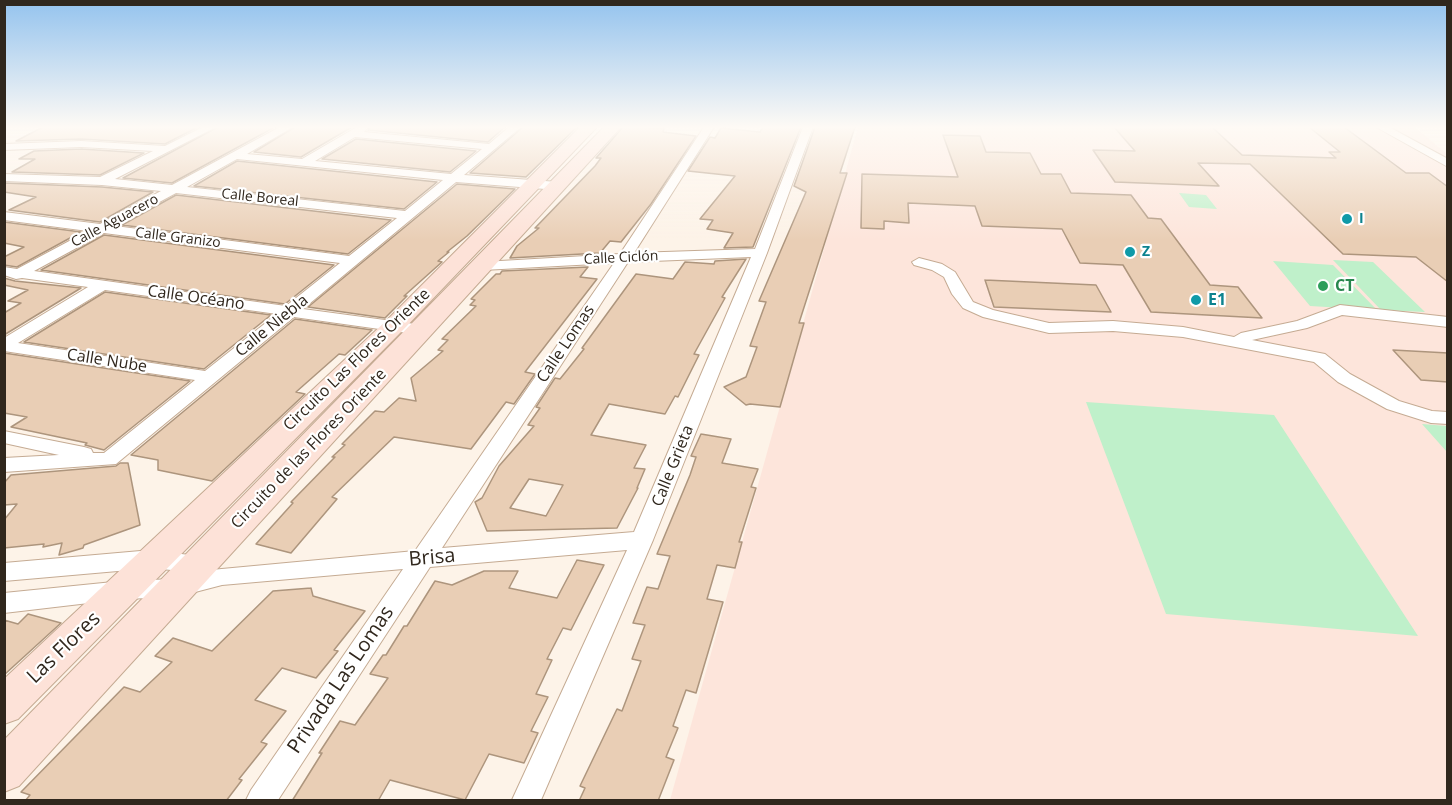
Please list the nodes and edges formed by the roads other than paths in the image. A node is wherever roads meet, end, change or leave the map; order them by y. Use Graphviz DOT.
graph roads {
  1 [pos="135,165"];
  2 [pos="219,165"];
  3 [pos="329,165"];
  4 [pos="470,165"];
  5 [pos="551,165"];
  6 [pos="578,165"];
  7 [pos="685,165"];
  8 [pos="794,165"];
  9 [pos="4,177"];
  10 [pos="454,178"];
  11 [pos="102,181"];
  12 [pos="532,184"];
  13 [pos="558,186"];
  14 [pos="175,189"];
  15 [pos="408,215"];
  16 [pos="4,216"];
  17 [pos="99,229"];
  18 [pos="760,253"];
  19 [pos="624,258"];
  20 [pos="351,260"];
  21 [pos="919,261"];
  22 [pos="483,266"];
  23 [pos="12,272"];
  24 [pos="4,282"];
  25 [pos="101,286"];
  26 [pos="290,311"];
  27 [pos="1448,322"];
  28 [pos="394,326"];
  29 [pos="422,330"];
  30 [pos="1231,340"];
  31 [pos="4,345"];
  32 [pos="209,377"];
  33 [pos="1448,418"];
  34 [pos="4,437"];
  35 [pos="109,459"];
  36 [pos="4,465"];
  37 [pos="642,540"];
  38 [pos="152,559"];
  39 [pos="421,559"];
  40 [pos="4,572"];
  41 [pos="189,575"];
  42 [pos="222,576"];
  43 [pos="123,590"];
  44 [pos="4,603"];
  45 [pos="4,706"];
  46 [pos="4,771"];
  47 [pos="261,801"];
  48 [pos="527,801"];
  1 -- 11 [label="street"];
  2 -- 14 [label="street, Calle Aguacero"];
  3 -- 10 [label="street"];
  4 -- 10 [label="street, Calle Niebla"];
  5 -- 12 [label="main road, Circuito Las Flores Oriente"];
  6 -- 13 [label="main road, Circuito de las Flores Oriente"];
  7 -- 19 [label="street, Calle Lomas"];
  8 -- 18 [label="street, Calle Grieta"];
  9 -- 11 [label="street, Calle Boreal"];
  10 -- 12 [label="street"];
  10 -- 15 [label="street, Calle Niebla"];
  11 -- 14 [label="street, Calle Boreal"];
  12 -- 13 [label="street"];
  12 -- 28 [label="main road, Circuito Las Flores Oriente"];
  13 -- 22 [label="main road, Circuito de las Flores Oriente"];
  14 -- 15 [label="street, Calle Boreal"];
  14 -- 17 [label="street, Calle Aguacero"];
  15 -- 20 [label="street, Calle Niebla"];
  16 -- 17 [label="street, Calle Granizo"];
  17 -- 20 [label="street, Calle Granizo"];
  17 -- 23 [label="street, Calle Aguacero"];
  18 -- 19 [label="street, Calle Ciclón"];
  18 -- 37 [label="street, Calle Grieta"];
  19 -- 22 [label="street, Calle Ciclón"];
  19 -- 39 [label="street, Calle Lomas"];
  20 -- 26 [label="street, Calle Niebla"];
  21 -- 30 [label="street"];
  22 -- 29 [label="main road, Circuito de las Flores Oriente"];
  23 -- 24 [label="street, Calle Aguacero"];
  23 -- 25 [label="street, Calle Océano"];
  25 -- 26 [label="street, Calle Océano"];
  25 -- 31 [label="street"];
  26 -- 28 [label="street, Calle Océano"];
  26 -- 32 [label="street, Calle Niebla"];
  27 -- 30 [label="street"];
  28 -- 29 [label="street, Calle Océano"];
  28 -- 38 [label="main road, Circuito Las Flores Oriente"];
  29 -- 41 [label="main road, Circuito de las Flores Oriente"];
  30 -- 33 [label="street"];
  31 -- 32 [label="street, Calle Nube"];
  32 -- 35 [label="street, Calle Niebla"];
  34 -- 35 [label="street"];
  35 -- 36 [label="street"];
  37 -- 39 [label="street, Brisa"];
  37 -- 48 [label="street, Calle Grieta"];
  38 -- 40 [label="street"];
  38 -- 41 [label="street"];
  38 -- 43 [label="main road, Circuito Las Flores Oriente"];
  39 -- 42 [label="street, Brisa"];
  39 -- 47 [label="street, Privada Las Lomas"];
  41 -- 42 [label="street, Brisa"];
  41 -- 42 [label="street"];
  41 -- 43 [label="street"];
  41 -- 46 [label="main road, Circuito de las Flores Oriente"];
  43 -- 44 [label="street"];
  43 -- 45 [label="main road, Las Flores"];
}
